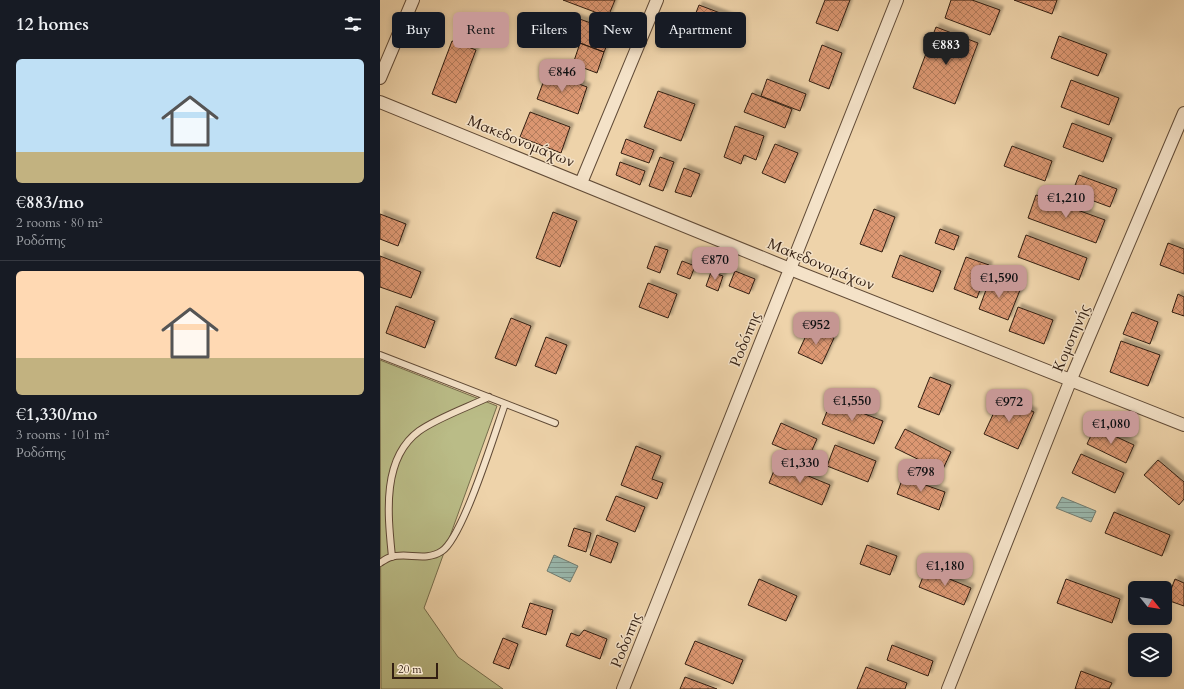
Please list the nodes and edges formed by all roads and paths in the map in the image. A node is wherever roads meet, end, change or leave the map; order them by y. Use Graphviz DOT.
graph roads {
  1 [pos="412,0"];
  2 [pos="657,0"];
  3 [pos="897,0"];
  4 [pos="380,78"];
  5 [pos="380,102"];
  6 [pos="1184,113"];
  7 [pos="581,183"];
  8 [pos="790,269"];
  9 [pos="380,355"];
  10 [pos="1071,379"];
  11 [pos="489,397"];
  12 [pos="505,404"];
  13 [pos="555,423"];
  14 [pos="1184,425"];
  15 [pos="392,556"];
  16 [pos="380,563"];
  17 [pos="623,689"];
  18 [pos="948,689"];
  1 -- 4 [label="street"];
  2 -- 7 [label="street"];
  3 -- 8 [label="street, Ροδόπης"];
  5 -- 7 [label="street, Μακεδονομάχων"];
  6 -- 10 [label="street, Κομοτηνής"];
  7 -- 8 [label="street, Μακεδονομάχων"];
  8 -- 10 [label="street, Μακεδονομάχων"];
  8 -- 17 [label="street, Ροδόπης"];
  9 -- 11 [label="lane"];
  10 -- 14 [label="street, Μακεδονομάχων"];
  10 -- 18 [label="street, Κομοτηνής"];
  11 -- 12 [label="lane"];
  11 -- 15 [label="lane"];
  12 -- 13 [label="lane"];
  12 -- 15 [label="lane"];
  15 -- 16 [label="lane"];
}
